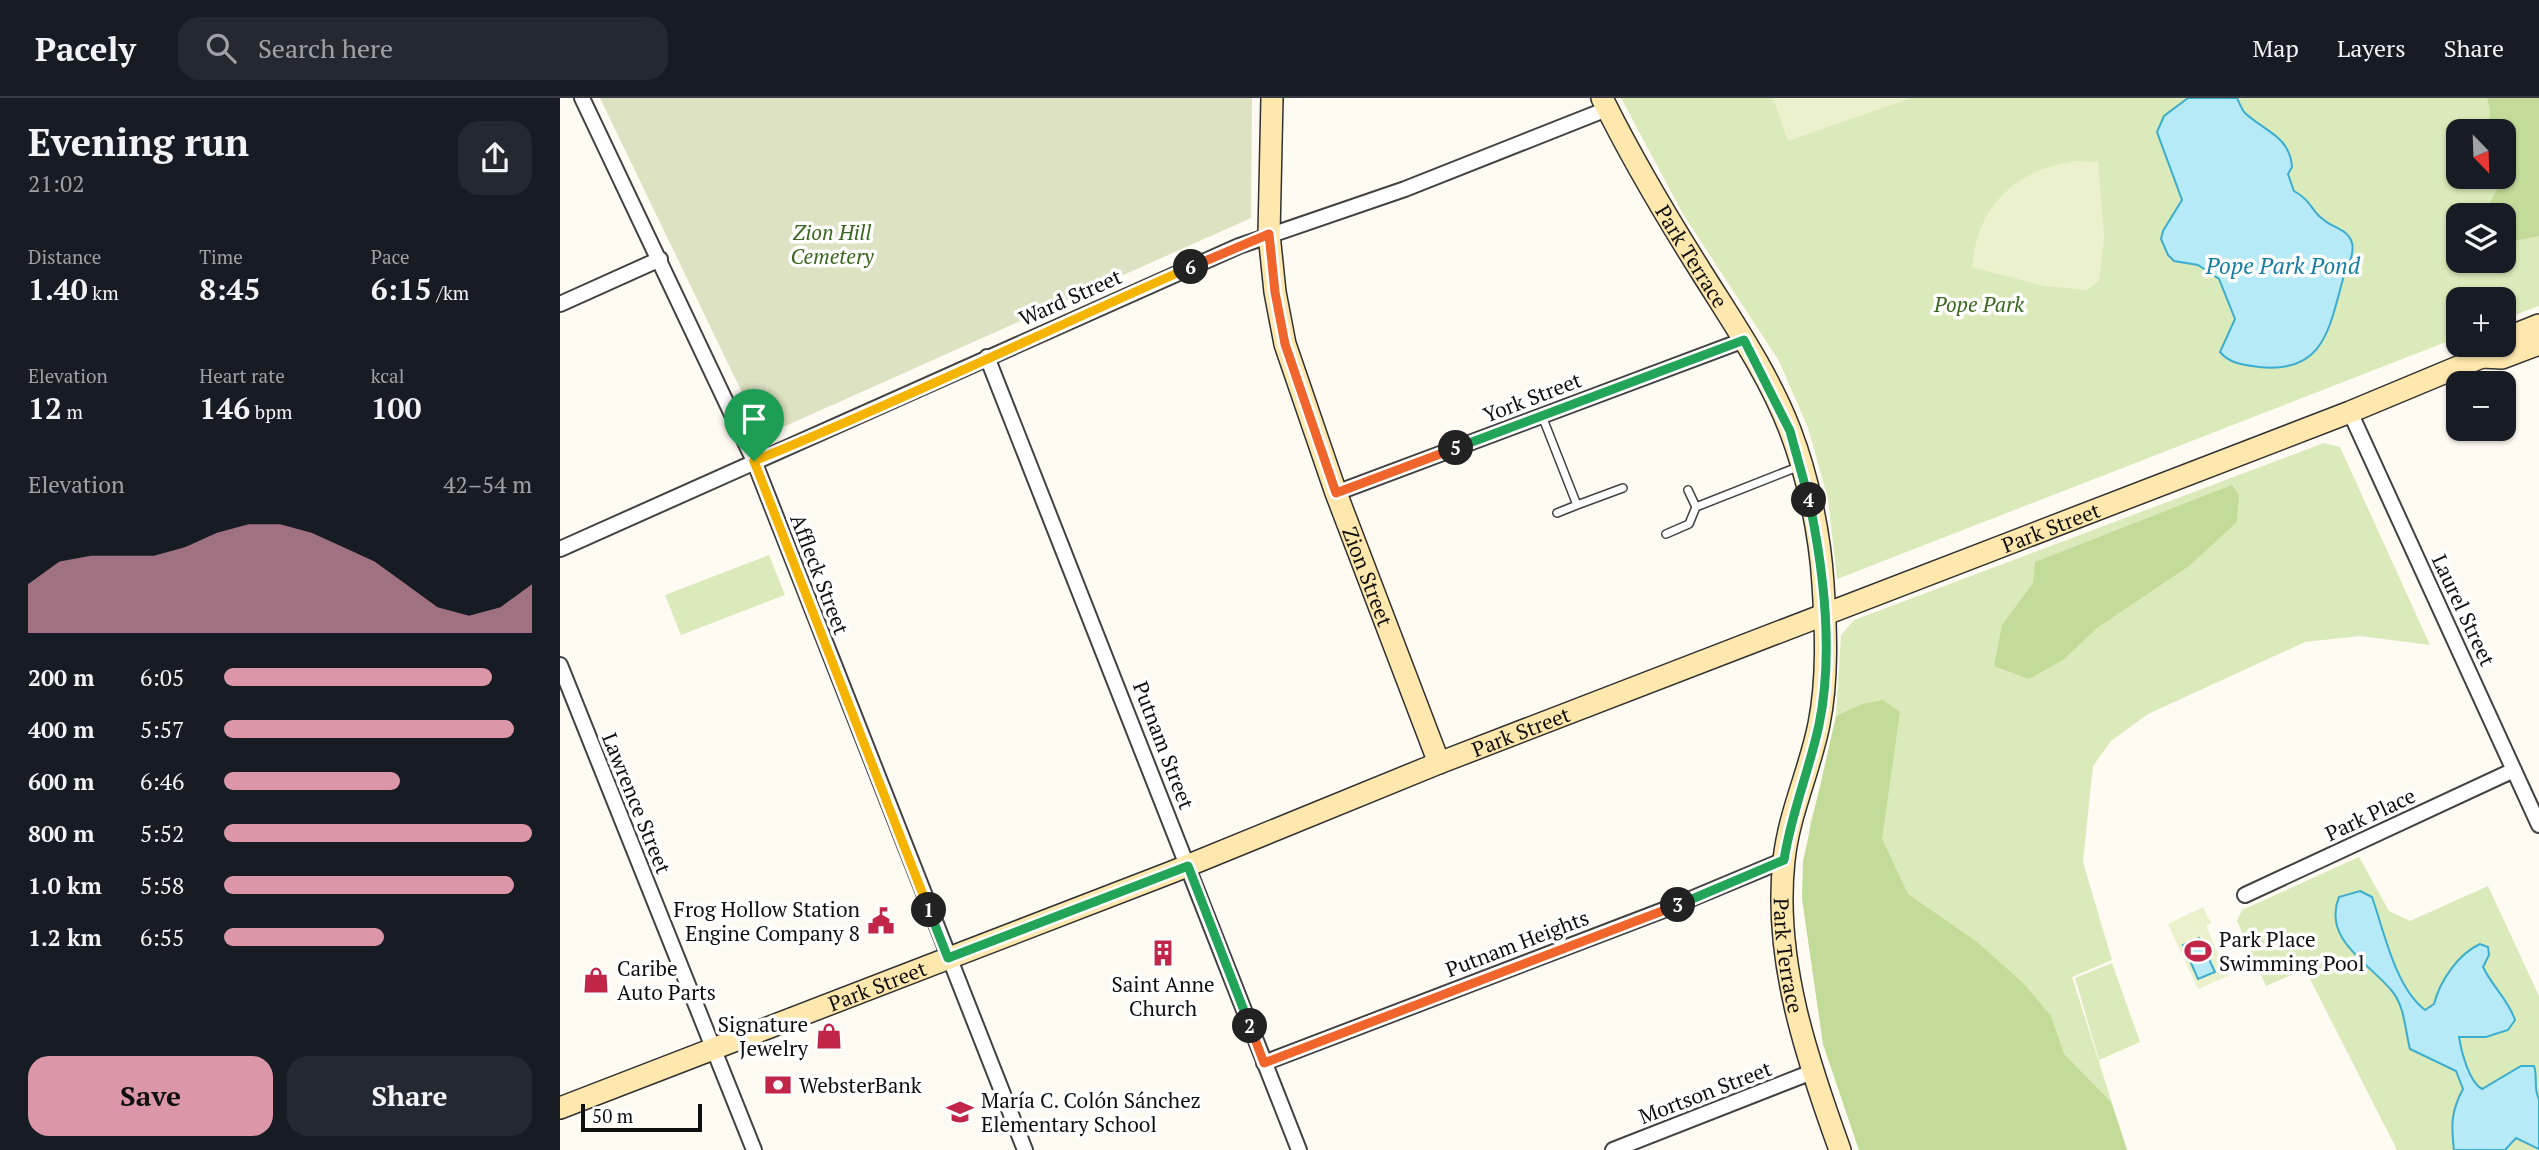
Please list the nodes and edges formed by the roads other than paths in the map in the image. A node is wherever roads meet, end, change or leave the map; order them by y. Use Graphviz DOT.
graph roads {
  1 [pos="582,98"];
  2 [pos="1272,98"];
  3 [pos="1604,103"];
  4 [pos="1269,234"];
  5 [pos="660,260"];
  6 [pos="560,304"];
  7 [pos="2539,325"];
  8 [pos="2516,334"];
  9 [pos="1744,340"];
  10 [pos="2539,344"];
  11 [pos="2516,353"];
  12 [pos="987,357"];
  13 [pos="2474,357"];
  14 [pos="2350,412"];
  15 [pos="1542,416"];
  16 [pos="754,461"];
  17 [pos="1800,466"];
  18 [pos="1623,488"];
  19 [pos="1688,489"];
  20 [pos="1336,493"];
  21 [pos="1577,505"];
  22 [pos="1696,507"];
  23 [pos="1557,513"];
  24 [pos="1666,534"];
  25 [pos="560,549"];
  26 [pos="1824,615"];
  27 [pos="560,666"];
  28 [pos="1440,763"];
  29 [pos="2514,770"];
  30 [pos="2539,825"];
  31 [pos="1784,860"];
  32 [pos="1188,866"];
  33 [pos="2245,895"];
  34 [pos="948,958"];
  35 [pos="712,1049"];
  36 [pos="1264,1063"];
  37 [pos="1812,1072"];
  38 [pos="560,1108"];
  39 [pos="754,1150"];
  40 [pos="1025,1150"];
  41 [pos="1299,1150"];
  42 [pos="1613,1150"];
  43 [pos="1840,1150"];
  1 -- 5 [label="street, Affleck Street"];
  2 -- 4 [label="main road, Zion Street"];
  3 -- 4 [label="street, Ward Street"];
  3 -- 9 [label="main road, Park Terrace"];
  4 -- 12 [label="street, Ward Street"];
  4 -- 20 [label="main road, Zion Street"];
  5 -- 6 [label="street"];
  5 -- 16 [label="street, Affleck Street"];
  7 -- 8 [label="main road"];
  9 -- 15 [label="street, York Street"];
  9 -- 17 [label="main road, Park Terrace"];
  10 -- 11 [label="main road, Park Street"];
  12 -- 16 [label="street, Ward Street"];
  12 -- 32 [label="street, Putnam Street"];
  13 -- 14 [label="main road, Park Street"];
  14 -- 26 [label="main road, Park Street"];
  14 -- 29 [label="street, Laurel Street"];
  15 -- 20 [label="street, York Street"];
  15 -- 21 [label="lane"];
  16 -- 25 [label="street, Ward Street"];
  16 -- 34 [label="street, Affleck Street"];
  17 -- 22 [label="lane"];
  17 -- 26 [label="main road, Park Terrace"];
  18 -- 21 [label="lane"];
  19 -- 22 [label="lane"];
  20 -- 28 [label="main road, Zion Street"];
  21 -- 23 [label="lane"];
  22 -- 24 [label="lane"];
  26 -- 28 [label="main road, Park Street"];
  26 -- 31 [label="main road, Park Terrace"];
  27 -- 35 [label="street, Lawrence Street"];
  28 -- 32 [label="main road, Park Street"];
  29 -- 30 [label="street, Laurel Street"];
  29 -- 33 [label="street, Park Place"];
  31 -- 36 [label="street, Putnam Heights"];
  31 -- 37 [label="main road, Park Terrace"];
  32 -- 34 [label="main road, Park Street"];
  32 -- 36 [label="street, Putnam Street"];
  34 -- 35 [label="main road, Park Street"];
  34 -- 40 [label="street, Affleck Street"];
  35 -- 38 [label="main road, Park Street"];
  35 -- 39 [label="street, Lawrence Street"];
  36 -- 41 [label="street, Putnam Street"];
  37 -- 42 [label="street, Mortson Street"];
  37 -- 43 [label="main road, Park Terrace"];
}
